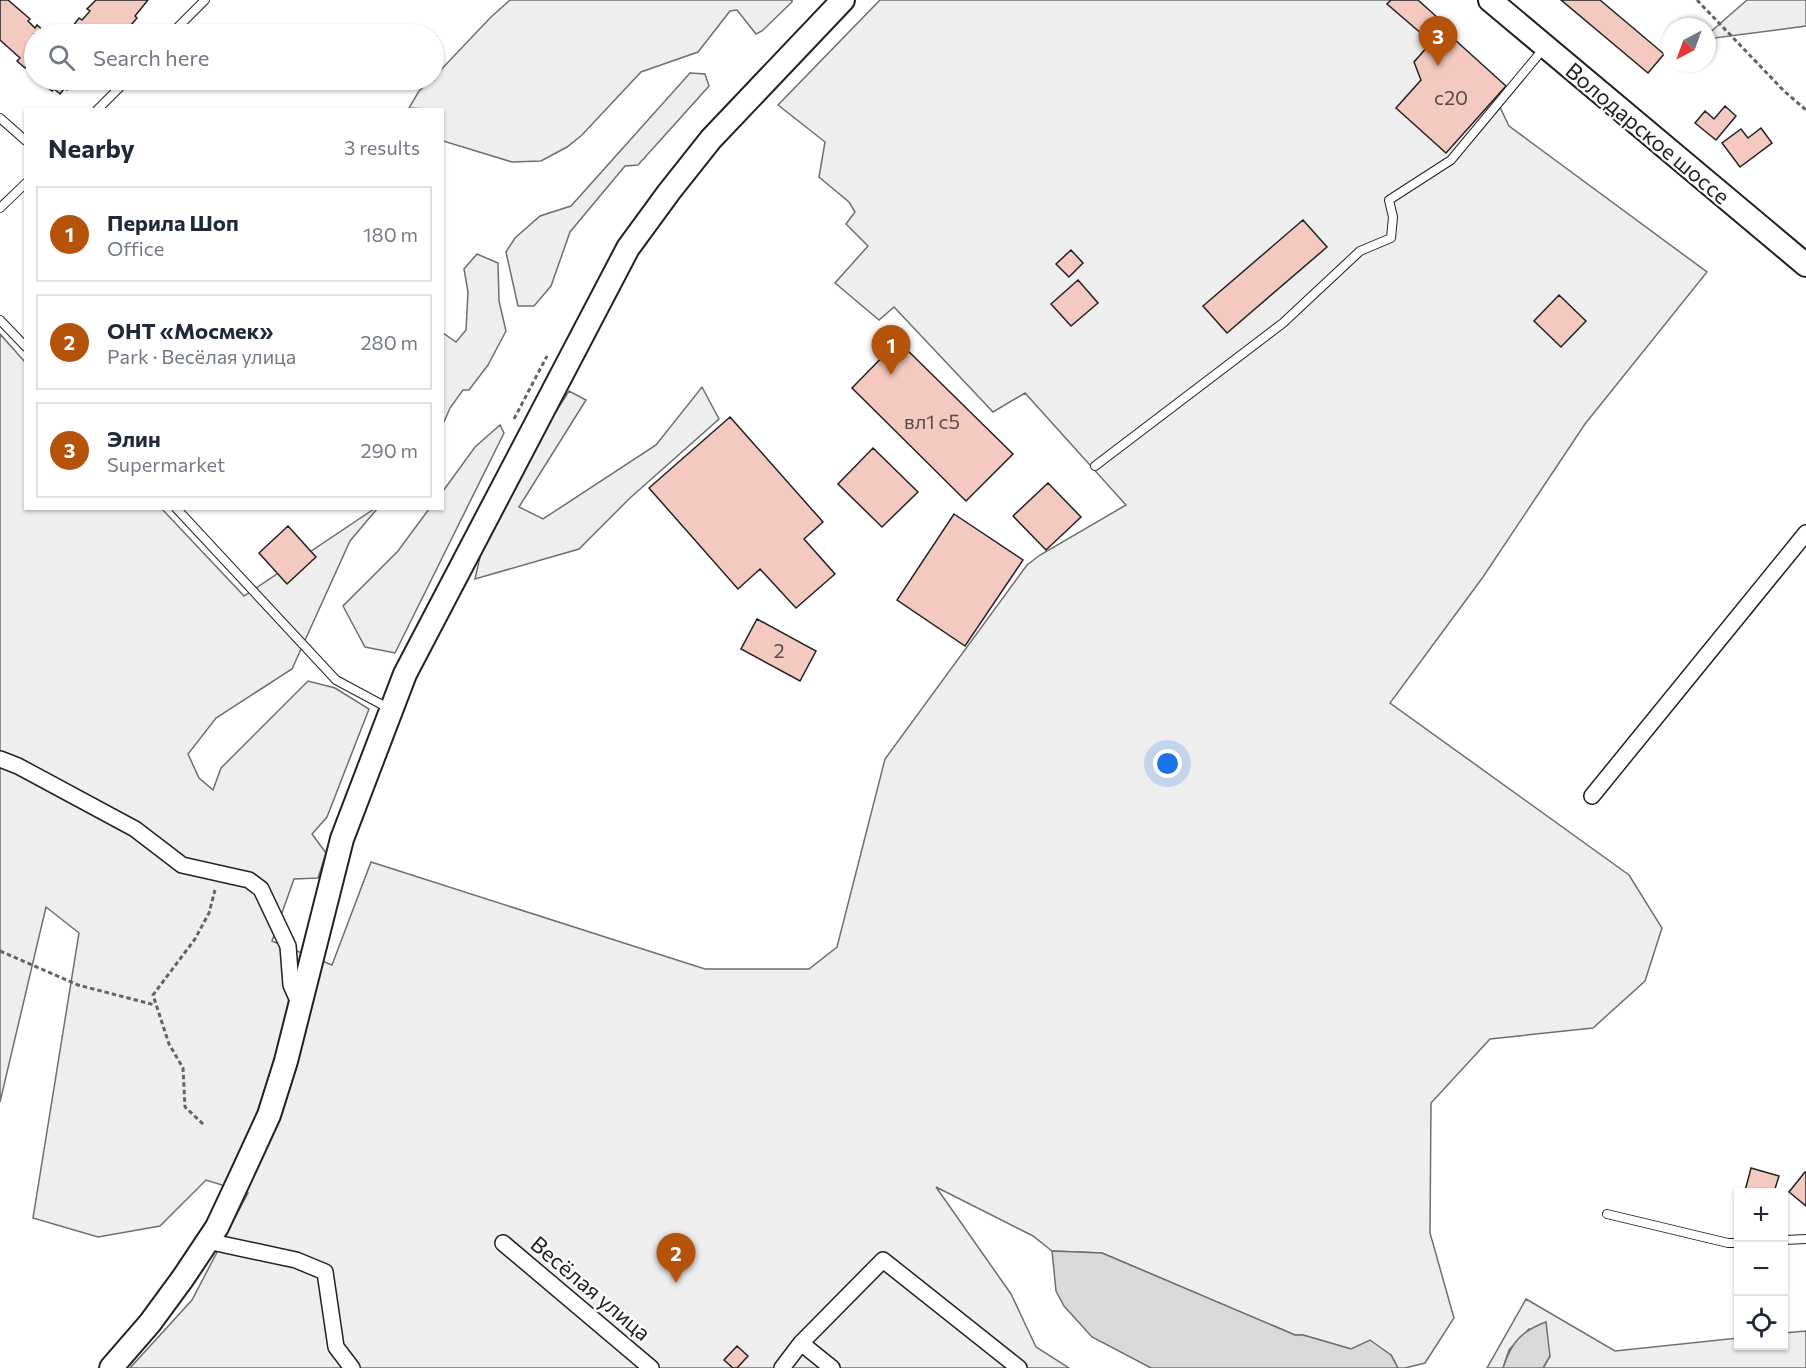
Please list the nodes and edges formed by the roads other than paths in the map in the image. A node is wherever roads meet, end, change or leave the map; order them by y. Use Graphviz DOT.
graph roads {
  1 [pos="205,0"];
  2 [pos="843,0"];
  3 [pos="1490,0"];
  4 [pos="181,24"];
  5 [pos="1545,47"];
  6 [pos="117,90"];
  7 [pos="100,108"];
  8 [pos="0,118"];
  9 [pos="24,139"];
  10 [pos="24,185"];
  11 [pos="0,208"];
  12 [pos="1806,265"];
  13 [pos="0,320"];
  14 [pos="24,345"];
  15 [pos="1095,466"];
  16 [pos="178,510"];
  17 [pos="1806,533"];
  18 [pos="391,710"];
  19 [pos="0,759"];
  20 [pos="1592,796"];
  21 [pos="300,1005"];
  22 [pos="1607,1214"];
  23 [pos="1806,1239"];
  24 [pos="1788,1240"];
  25 [pos="207,1241"];
  26 [pos="1734,1243"];
  27 [pos="503,1244"];
  28 [pos="801,1343"];
  29 [pos="111,1368"];
  30 [pos="352,1368"];
  31 [pos="651,1368"];
  32 [pos="782,1368"];
  33 [pos="832,1368"];
  34 [pos="1019,1368"];
  1 -- 4 [label="lane"];
  2 -- 18 [label="street"];
  3 -- 5 [label="street, Володарское шоссе"];
  5 -- 12 [label="street, Володарское шоссе"];
  5 -- 15 [label="lane"];
  6 -- 7 [label="lane"];
  8 -- 9 [label="lane"];
  10 -- 11 [label="lane"];
  13 -- 14 [label="lane"];
  16 -- 18 [label="lane"];
  17 -- 20 [label="street"];
  18 -- 21 [label="street"];
  19 -- 21 [label="street"];
  21 -- 25 [label="street"];
  22 -- 26 [label="lane"];
  23 -- 24 [label="lane"];
  25 -- 29 [label="street"];
  25 -- 30 [label="street"];
  27 -- 31 [label="street, Весёлая улица"];
  28 -- 32 [label="street"];
  28 -- 33 [label="street"];
  28 -- 34 [label="street"];
}
